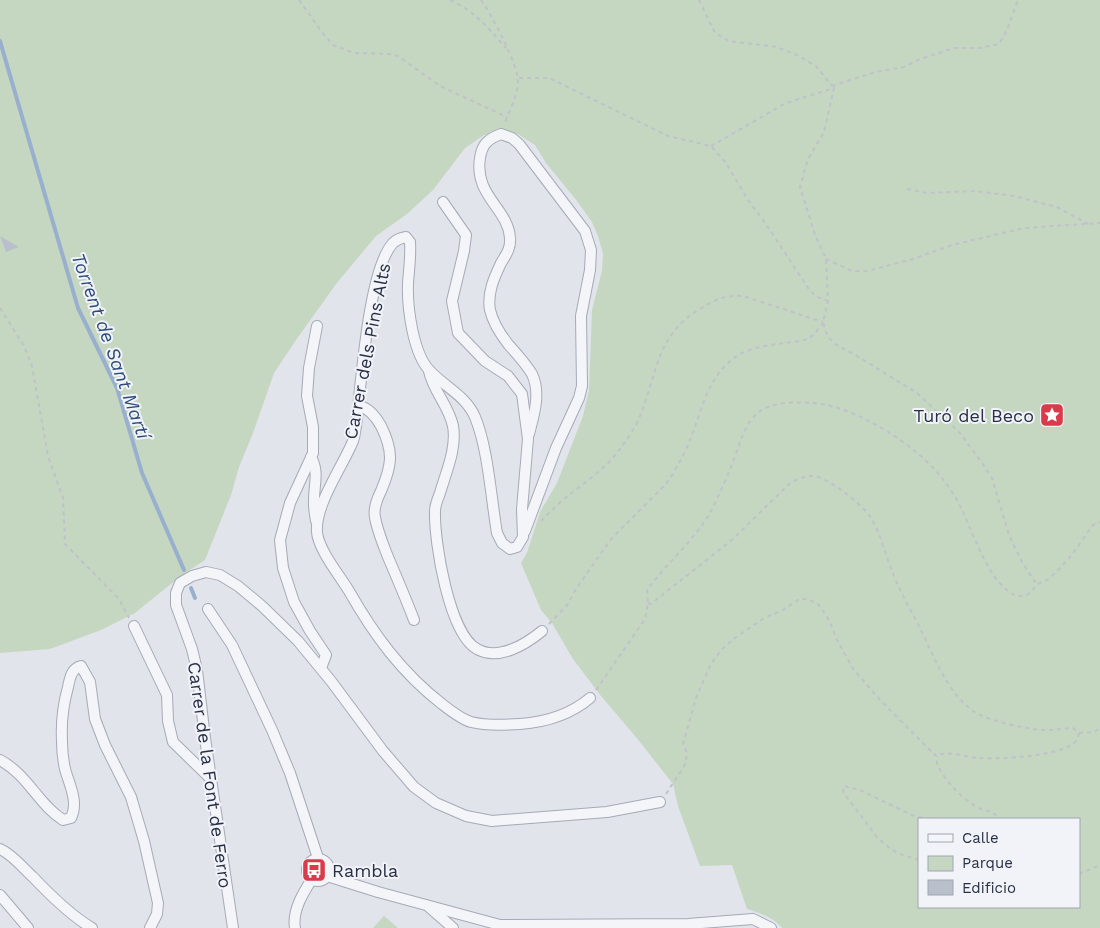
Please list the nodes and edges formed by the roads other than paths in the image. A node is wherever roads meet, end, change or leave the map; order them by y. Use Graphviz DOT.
graph roads {
  1 [pos="443,202"];
  2 [pos="317,326"];
  3 [pos="428,370"];
  4 [pos="359,406"];
  5 [pos="528,439"];
  6 [pos="311,457"];
  7 [pos="317,524"];
  8 [pos="523,537"];
  9 [pos="208,609"];
  10 [pos="414,620"];
  11 [pos="134,626"];
  12 [pos="542,631"];
  13 [pos="321,668"];
  14 [pos="590,698"];
  15 [pos="0,760"];
  16 [pos="211,779"];
  17 [pos="660,802"];
  18 [pos="0,849"];
  19 [pos="318,858"];
  20 [pos="327,876"];
  21 [pos="312,879"];
  22 [pos="0,895"];
  23 [pos="426,905"];
  24 [pos="28,928"];
  25 [pos="92,928"];
  26 [pos="150,928"];
  27 [pos="233,928"];
  28 [pos="295,928"];
  29 [pos="453,928"];
  30 [pos="772,928"];
  1 -- 5 [label="street"];
  2 -- 6 [label="street"];
  3 -- 4 [label="street, Carrer dels Pins Alts"];
  3 -- 8 [label="street, Carrer dels Pins Alts"];
  3 -- 12 [label="street"];
  4 -- 7 [label="street, Carrer dels Pins Alts"];
  4 -- 10 [label="street"];
  5 -- 8 [label="street"];
  5 -- 8 [label="street"];
  6 -- 7 [label="street"];
  6 -- 13 [label="street"];
  7 -- 14 [label="street"];
  9 -- 19 [label="street"];
  11 -- 16 [label="street"];
  13 -- 16 [label="street, Carrer de la Font de Ferro"];
  13 -- 17 [label="street, Carrer de la Font de Ferro"];
  15 -- 26 [label="street"];
  16 -- 27 [label="street, Carrer de la Font de Ferro"];
  18 -- 25 [label="street"];
  19 -- 20 [label="street"];
  19 -- 21 [label="street"];
  20 -- 21 [label="street"];
  20 -- 23 [label="street"];
  21 -- 28 [label="street"];
  22 -- 24 [label="street"];
  23 -- 29 [label="street"];
  23 -- 30 [label="street"];
}
